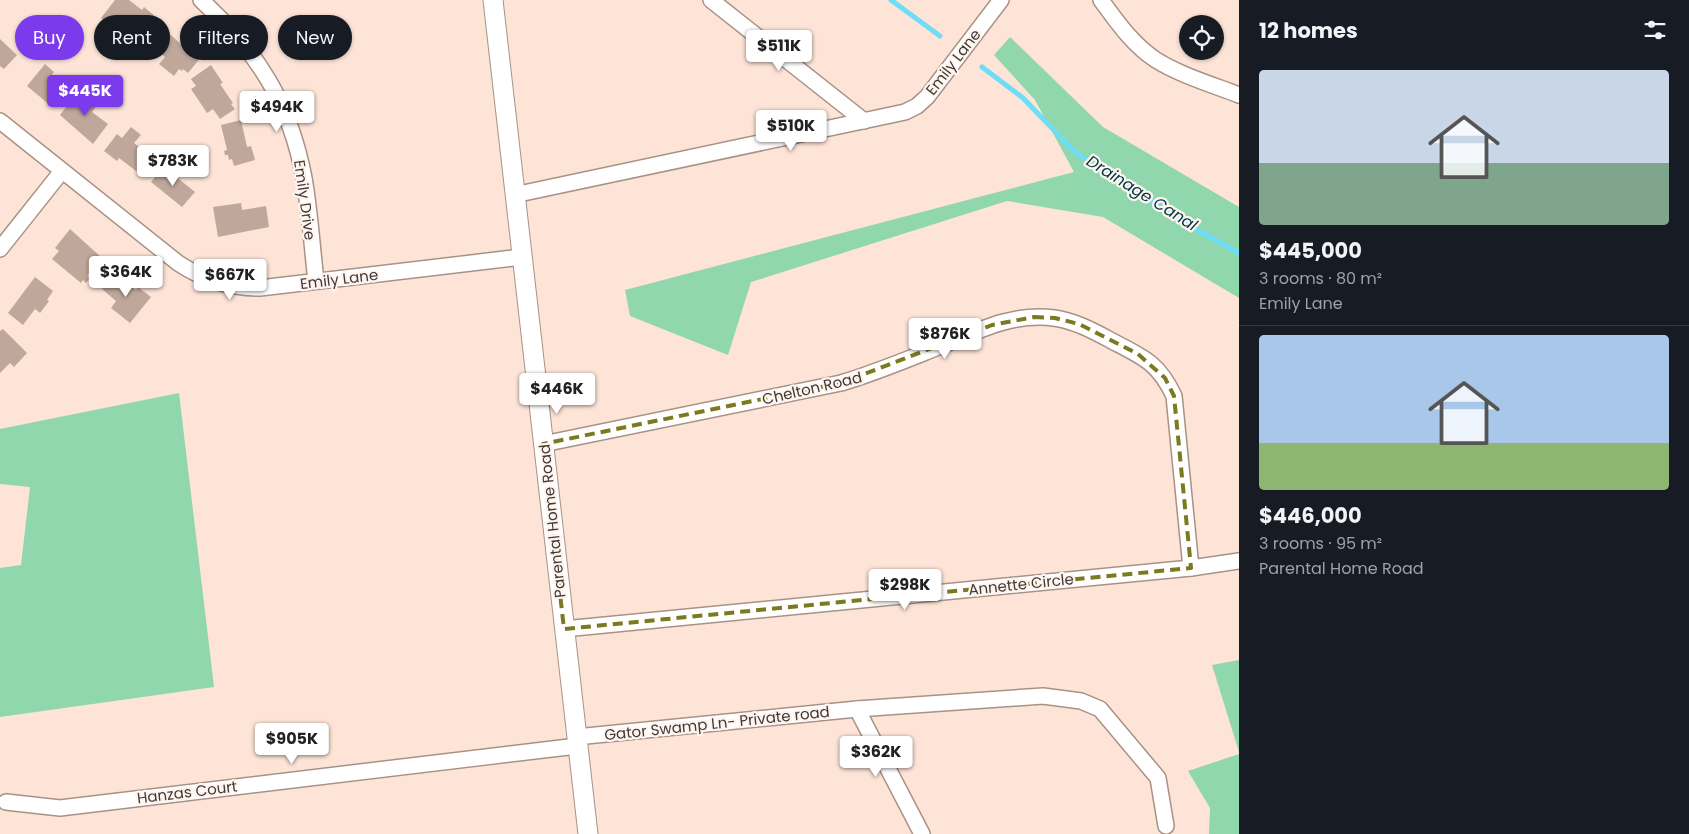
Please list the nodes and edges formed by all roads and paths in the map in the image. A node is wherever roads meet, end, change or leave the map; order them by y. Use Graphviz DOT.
graph roads {
  1 [pos="201,0"];
  2 [pos="493,0"];
  3 [pos="712,0"];
  4 [pos="1001,0"];
  5 [pos="1101,0"];
  6 [pos="1239,95"];
  7 [pos="0,121"];
  8 [pos="864,121"];
  9 [pos="62,171"];
  10 [pos="514,195"];
  11 [pos="0,250"];
  12 [pos="522,257"];
  13 [pos="316,281"];
  14 [pos="543,444"];
  15 [pos="1239,561"];
  16 [pos="1191,568"];
  17 [pos="564,629"];
  18 [pos="857,709"];
  19 [pos="577,741"];
  20 [pos="6,802"];
  21 [pos="1166,826"];
  22 [pos="588,834"];
  23 [pos="922,834"];
  1 -- 13 [label="street, Emily Drive"];
  2 -- 10 [label="street, Parental Home Road"];
  3 -- 8 [label="street"];
  4 -- 8 [label="street, Emily Lane"];
  5 -- 6 [label="street"];
  7 -- 9 [label="street, Emily Lane"];
  8 -- 10 [label="street, Emily Lane"];
  9 -- 11 [label="street"];
  9 -- 13 [label="street, Emily Lane"];
  10 -- 12 [label="street, Parental Home Road"];
  12 -- 13 [label="street, Emily Lane"];
  12 -- 14 [label="street, Parental Home Road"];
  14 -- 16 [label="street, Chelton Road"];
  14 -- 17 [label="street, Parental Home Road"];
  15 -- 16 [label="street, Annette Circle"];
  16 -- 17 [label="street, Annette Circle"];
  17 -- 19 [label="street, Parental Home Road"];
  18 -- 19 [label="street, Gator Swamp Ln- Private road"];
  18 -- 21 [label="street, Gator Swamp Ln- Private road"];
  18 -- 23 [label="street"];
  19 -- 20 [label="street, Hanzas Court"];
  19 -- 22 [label="street, Parental Home Road"];
}
